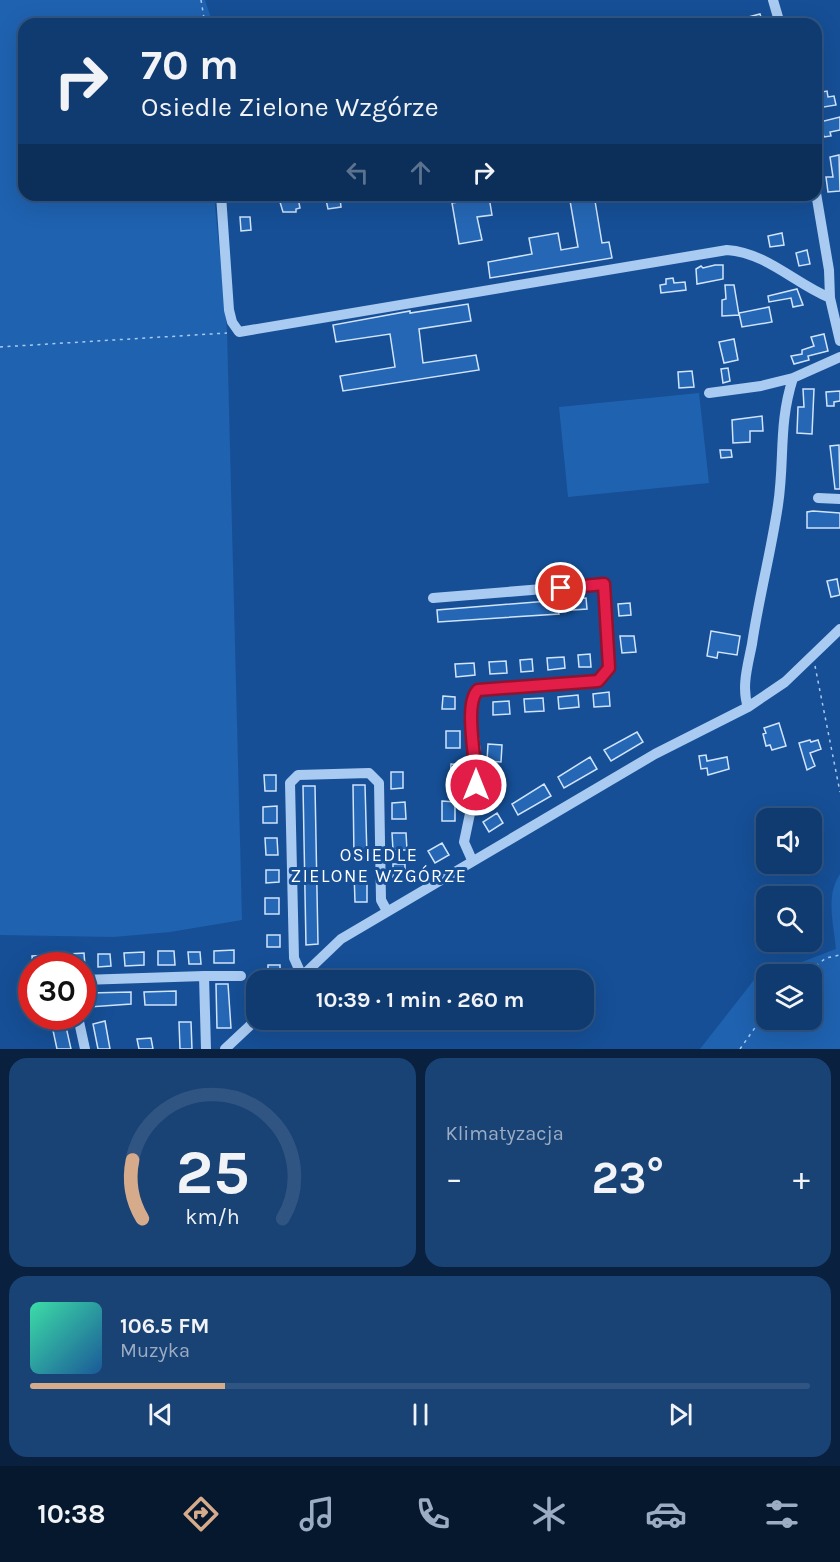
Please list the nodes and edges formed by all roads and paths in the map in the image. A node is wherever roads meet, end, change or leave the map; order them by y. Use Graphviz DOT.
graph roads {
  1 [pos="201,0"];
  2 [pos="773,0"];
  3 [pos="204,18"];
  4 [pos="778,18"];
  5 [pos="221,201"];
  6 [pos="817,201"];
  7 [pos="830,298"];
  8 [pos="239,332"];
  9 [pos="840,342"];
  10 [pos="0,347"];
  11 [pos="840,357"];
  12 [pos="793,378"];
  13 [pos="709,393"];
  14 [pos="818,498"];
  15 [pos="840,499"];
  16 [pos="433,598"];
  17 [pos="840,629"];
  18 [pos="814,651"];
  19 [pos="748,707"];
  20 [pos="840,792"];
  21 [pos="472,860"];
  22 [pos="387,911"];
  23 [pos="840,955"];
  24 [pos="818,964"];
  25 [pos="297,970"];
  26 [pos="309,970"];
  27 [pos="204,976"];
  28 [pos="241,976"];
  29 [pos="96,980"];
  30 [pos="756,1026"];
  31 [pos="246,1029"];
  32 [pos="81,1030"];
  33 [pos="85,1049"];
  34 [pos="206,1049"];
  35 [pos="225,1049"];
  36 [pos="740,1049"];
  1 -- 3 [label="path"];
  2 -- 4 [label="street"];
  5 -- 8 [label="street"];
  6 -- 7 [label="street"];
  7 -- 8 [label="street"];
  7 -- 9 [label="street"];
  8 -- 10 [label="path"];
  11 -- 12 [label="street"];
  12 -- 13 [label="street"];
  12 -- 19 [label="street"];
  14 -- 15 [label="street"];
  16 -- 21 [label="street"];
  17 -- 18 [label="street"];
  18 -- 19 [label="street"];
  18 -- 20 [label="path"];
  19 -- 21 [label="street"];
  21 -- 22 [label="street"];
  22 -- 25 [label="street"];
  22 -- 26 [label="street"];
  23 -- 24 [label="path"];
  27 -- 28 [label="street"];
  27 -- 29 [label="street"];
  27 -- 34 [label="street"];
  30 -- 36 [label="path"];
  31 -- 35 [label="street"];
  32 -- 33 [label="street"];
}
